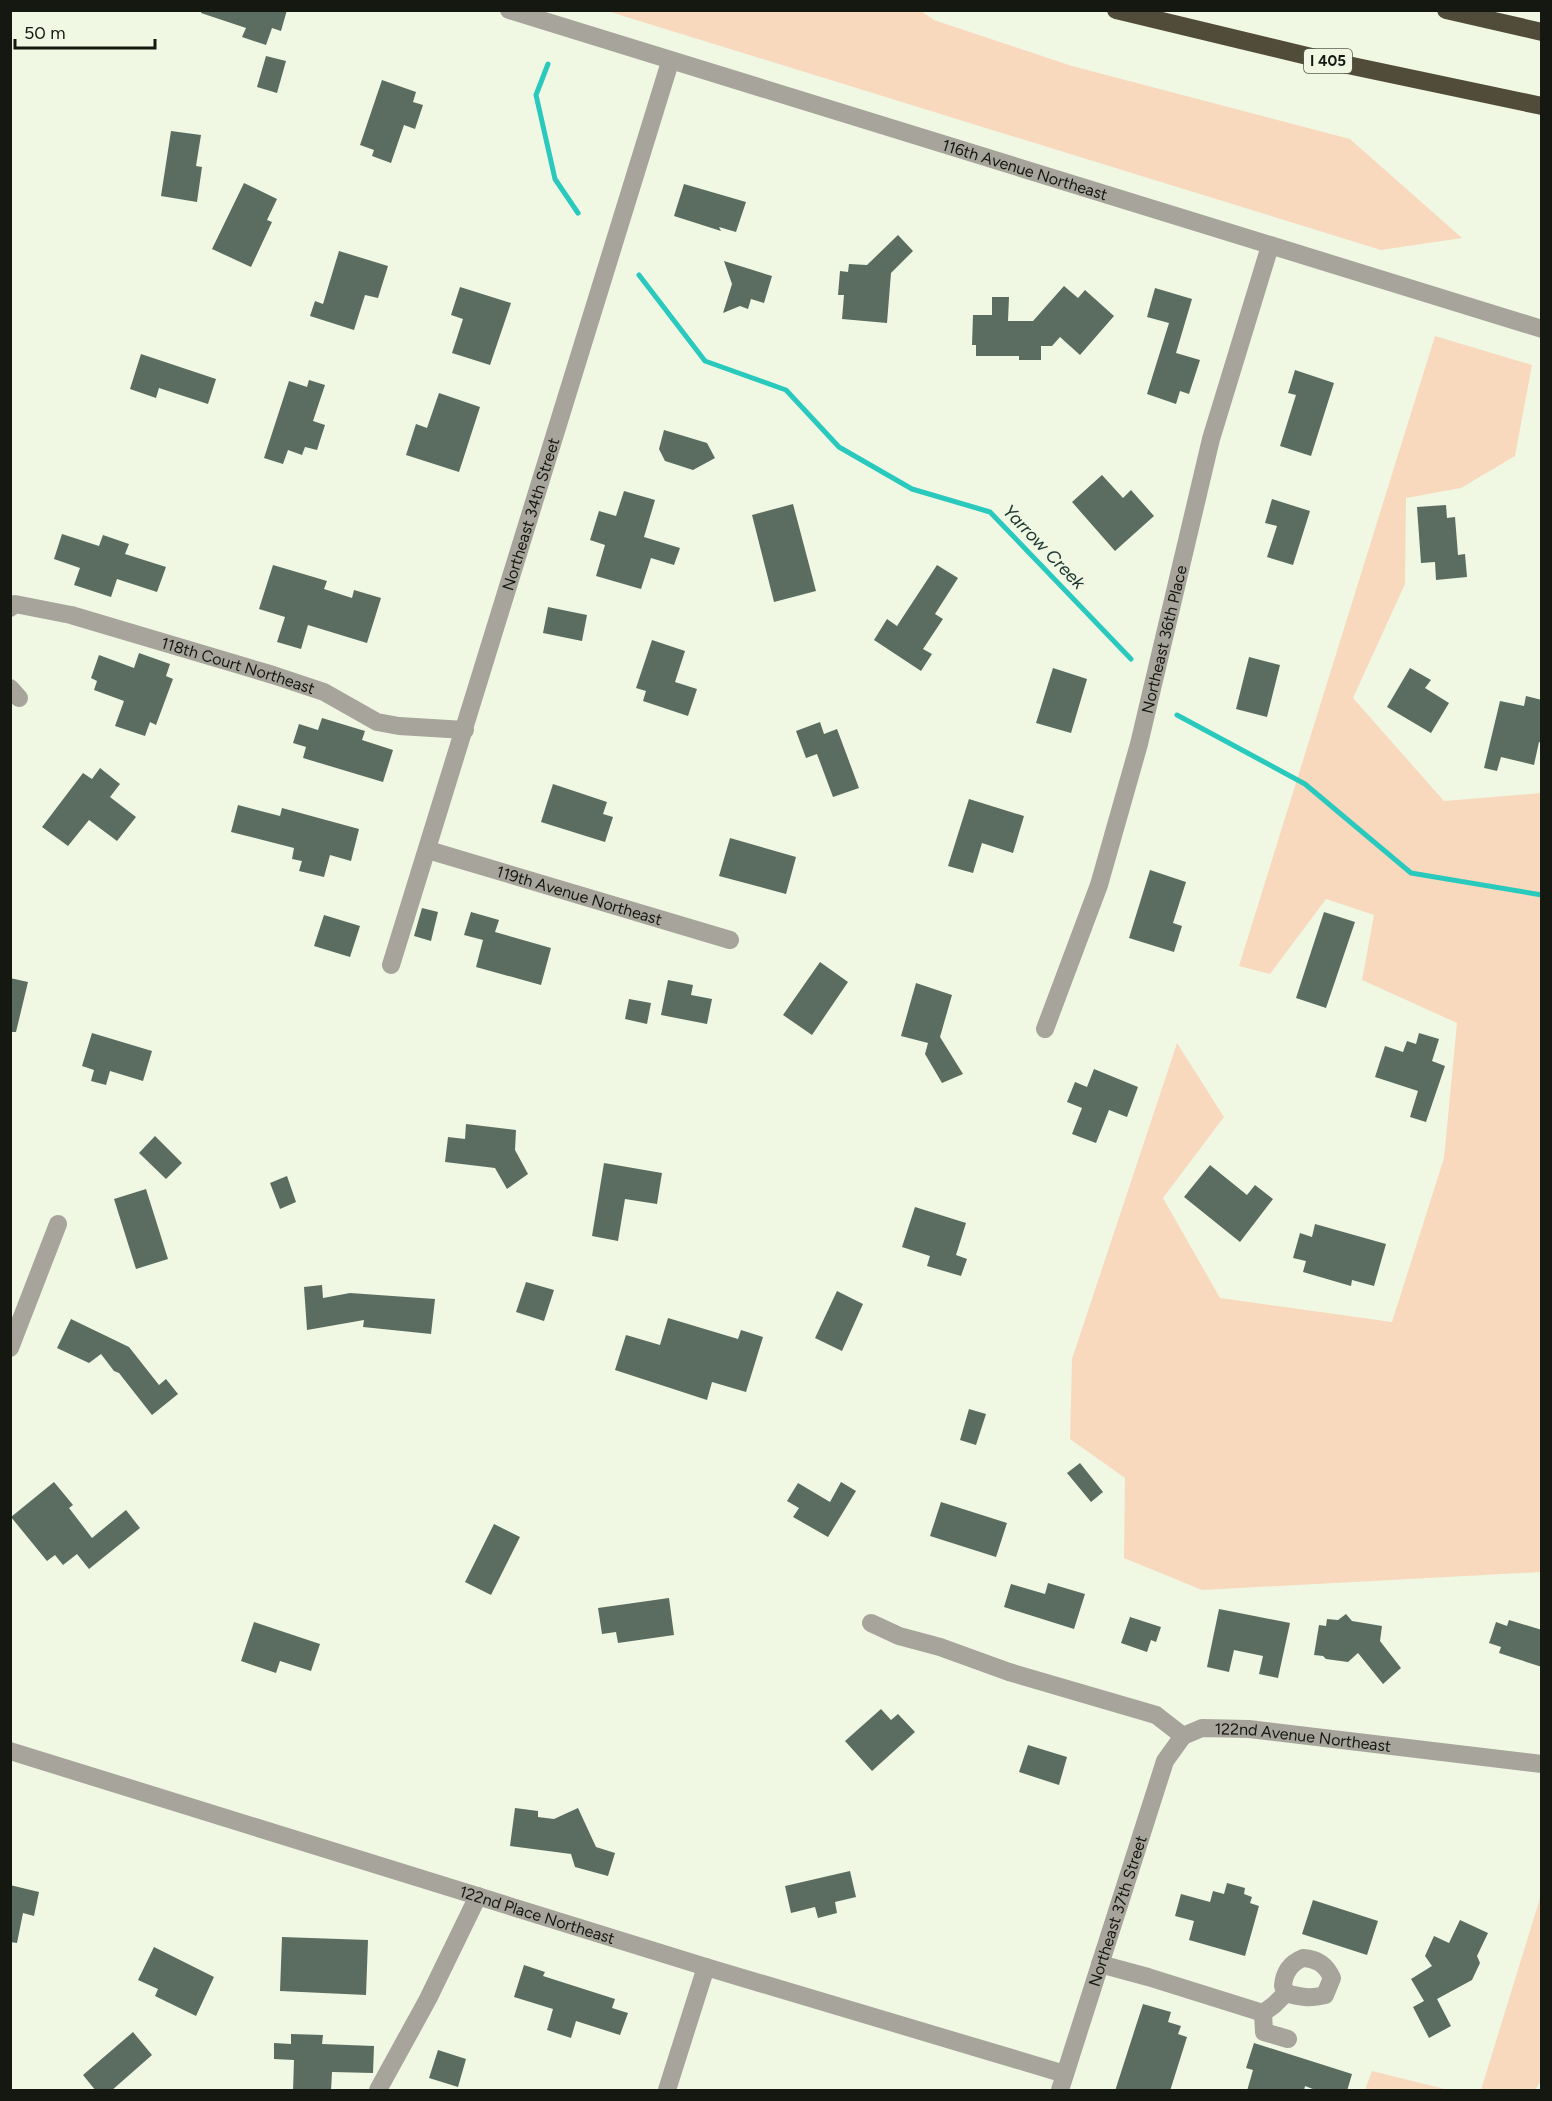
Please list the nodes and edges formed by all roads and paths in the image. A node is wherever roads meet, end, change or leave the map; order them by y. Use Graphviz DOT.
graph roads {
  1 [pos="509,10"];
  2 [pos="1116,10"];
  3 [pos="1446,10"];
  4 [pos="1542,32"];
  5 [pos="670,62"];
  6 [pos="1542,106"];
  7 [pos="1270,246"];
  8 [pos="1542,329"];
  9 [pos="10,608"];
  10 [pos="465,730"];
  11 [pos="428,850"];
  12 [pos="730,940"];
  13 [pos="391,964"];
  14 [pos="1045,1029"];
  15 [pos="58,1224"];
  16 [pos="10,1348"];
  17 [pos="871,1623"];
  18 [pos="1183,1736"];
  19 [pos="10,1751"];
  20 [pos="1542,1764"];
  21 [pos="478,1896"];
  22 [pos="1100,1964"];
  23 [pos="706,1967"];
  24 [pos="1286,1993"];
  25 [pos="1263,2013"];
  26 [pos="1288,2039"];
  27 [pos="1062,2083"];
  28 [pos="378,2091"];
  29 [pos="667,2091"];
  1 -- 5 [label="street, 116th Avenue Northeast"];
  2 -- 6 [label="highway, I 405"];
  3 -- 4 [label="highway"];
  5 -- 7 [label="street, 116th Avenue Northeast"];
  5 -- 10 [label="street, Northeast 34th Street"];
  7 -- 8 [label="street, 116th Avenue Northeast"];
  7 -- 14 [label="street, Northeast 36th Place"];
  9 -- 10 [label="street, 118th Court Northeast"];
  10 -- 11 [label="street, Northeast 34th Street"];
  11 -- 12 [label="street, 119th Avenue Northeast"];
  11 -- 13 [label="street, Northeast 34th Street"];
  15 -- 16 [label="street"];
  17 -- 18 [label="street"];
  18 -- 20 [label="street, 122nd Avenue Northeast"];
  18 -- 22 [label="street, Northeast 37th Street"];
  19 -- 21 [label="street, 122nd Place Northeast"];
  21 -- 23 [label="street, 122nd Place Northeast"];
  21 -- 28 [label="street"];
  22 -- 25 [label="street"];
  22 -- 27 [label="street, Northeast 37th Street"];
  23 -- 27 [label="street, 122nd Place Northeast"];
  23 -- 29 [label="street"];
  24 -- 25 [label="street"];
  25 -- 26 [label="street"];
}
